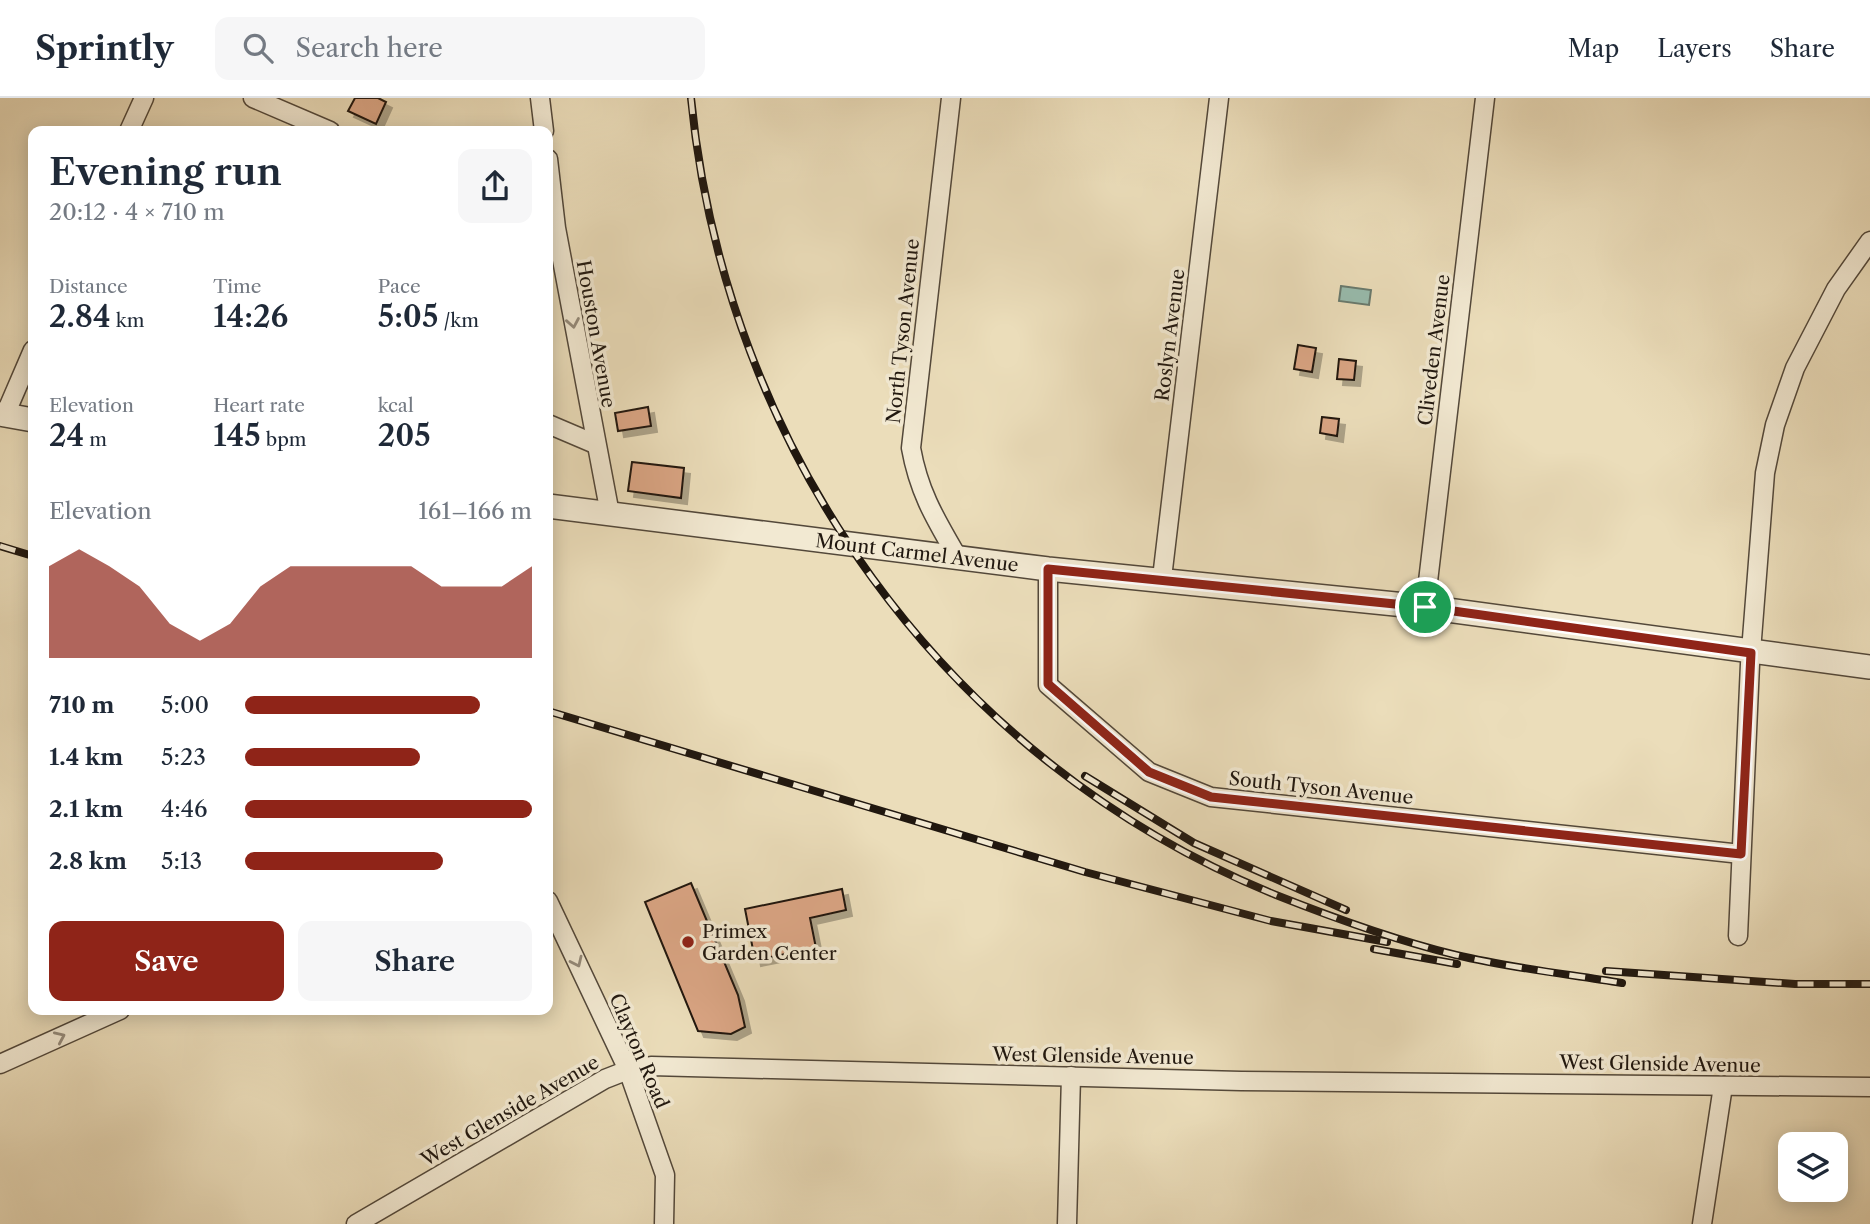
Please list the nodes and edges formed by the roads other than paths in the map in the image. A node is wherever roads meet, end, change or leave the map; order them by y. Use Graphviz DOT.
graph roads {
  1 [pos="144,98"];
  2 [pos="253,98"];
  3 [pos="540,98"];
  4 [pos="951,98"];
  5 [pos="1219,98"];
  6 [pos="1485,98"];
  7 [pos="131,126"];
  8 [pos="318,126"];
  9 [pos="543,126"];
  10 [pos="553,231"];
  11 [pos="1870,241"];
  12 [pos="28,361"];
  13 [pos="2,415"];
  14 [pos="28,419"];
  15 [pos="553,426"];
  16 [pos="595,444"];
  17 [pos="553,507"];
  18 [pos="610,514"];
  19 [pos="958,558"];
  20 [pos="1048,569"];
  21 [pos="1162,578"];
  22 [pos="1425,607"];
  23 [pos="1751,653"];
  24 [pos="1870,667"];
  25 [pos="1741,854"];
  26 [pos="553,912"];
  27 [pos="1738,936"];
  28 [pos="109,1015"];
  29 [pos="0,1064"];
  30 [pos="628,1070"];
  31 [pos="1071,1076"];
  32 [pos="1723,1086"];
  33 [pos="1870,1087"];
  34 [pos="356,1224"];
  35 [pos="664,1224"];
  36 [pos="1068,1224"];
  37 [pos="1702,1224"];
  1 -- 7 [label="street"];
  2 -- 8 [label="street"];
  3 -- 9 [label="street"];
  4 -- 19 [label="street, North Tyson Avenue"];
  5 -- 21 [label="street, Roslyn Avenue"];
  6 -- 22 [label="street, Cliveden Avenue"];
  10 -- 16 [label="street, Houston Avenue, one-way"];
  11 -- 23 [label="street"];
  12 -- 13 [label="street"];
  13 -- 14 [label="street"];
  15 -- 16 [label="street"];
  16 -- 18 [label="street, Houston Avenue"];
  17 -- 18 [label="street, Mount Carmel Avenue"];
  18 -- 19 [label="street, Mount Carmel Avenue"];
  19 -- 20 [label="street, Mount Carmel Avenue"];
  20 -- 21 [label="street, Mount Carmel Avenue"];
  20 -- 25 [label="street, South Tyson Avenue"];
  21 -- 22 [label="street, Mount Carmel Avenue"];
  22 -- 23 [label="street, Mount Carmel Avenue"];
  23 -- 24 [label="street, Mount Carmel Avenue"];
  23 -- 25 [label="street"];
  25 -- 27 [label="street"];
  26 -- 30 [label="street, Clayton Road, one-way"];
  29 -- 28 [label="street, one-way"];
  30 -- 31 [label="street, West Glenside Avenue"];
  30 -- 34 [label="street, West Glenside Avenue"];
  30 -- 35 [label="street, Clayton Road"];
  31 -- 32 [label="street, West Glenside Avenue"];
  31 -- 36 [label="street"];
  32 -- 33 [label="street, West Glenside Avenue"];
  32 -- 37 [label="street"];
}
